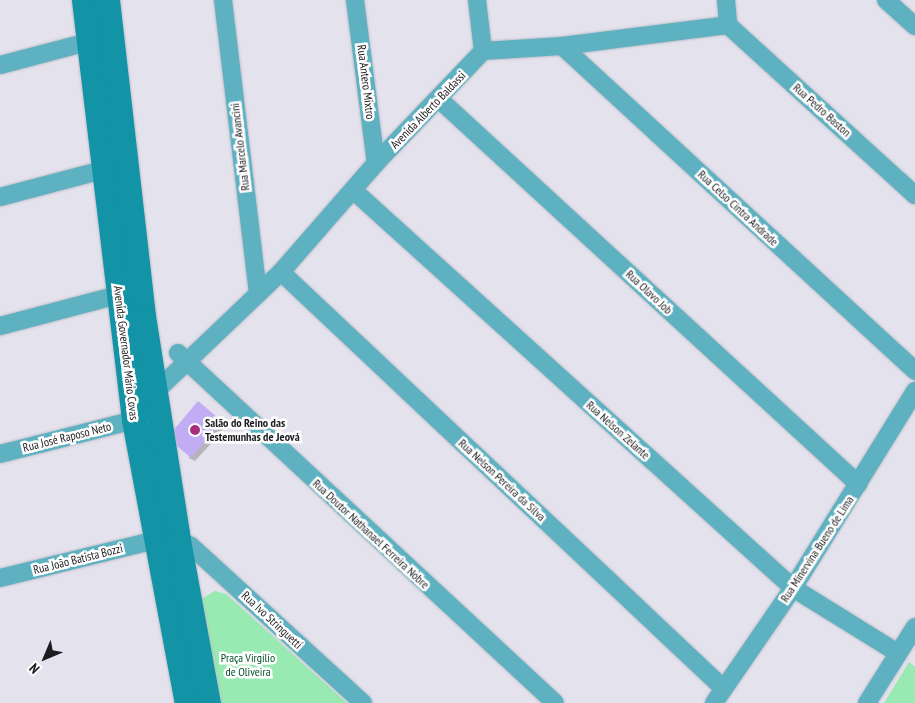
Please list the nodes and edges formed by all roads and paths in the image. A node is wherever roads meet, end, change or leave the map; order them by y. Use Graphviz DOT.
graph roads {
  1 [pos="84,0"];
  2 [pos="107,0"];
  3 [pos="223,0"];
  4 [pos="356,0"];
  5 [pos="477,0"];
  6 [pos="726,0"];
  7 [pos="886,0"];
  8 [pos="728,25"];
  9 [pos="915,26"];
  10 [pos="100,39"];
  11 [pos="592,42"];
  12 [pos="562,46"];
  13 [pos="483,51"];
  14 [pos="0,65"];
  15 [pos="589,71"];
  16 [pos="440,100"];
  17 [pos="376,163"];
  18 [pos="103,170"];
  19 [pos="353,190"];
  20 [pos="915,195"];
  21 [pos="0,197"];
  22 [pos="280,272"];
  23 [pos="258,294"];
  24 [pos="118,295"];
  25 [pos="0,326"];
  26 [pos="182,359"];
  27 [pos="139,368"];
  28 [pos="915,371"];
  29 [pos="915,391"];
  30 [pos="154,392"];
  31 [pos="133,413"];
  32 [pos="0,454"];
  33 [pos="858,484"];
  34 [pos="167,540"];
  35 [pos="0,578"];
  36 [pos="793,588"];
  37 [pos="915,627"];
  38 [pos="898,653"];
  39 [pos="723,688"];
  40 [pos="187,703"];
  41 [pos="208,703"];
  42 [pos="362,703"];
  43 [pos="555,703"];
  44 [pos="714,703"];
  45 [pos="867,703"];
  1 -- 10 [label="main road, Avenida Governador Mário Covas"];
  2 -- 10 [label="main road, Avenida Governador Mário Covas"];
  3 -- 23 [label="street, Rua Marcelo Avancini"];
  4 -- 17 [label="street, Rua Antero Mixtro"];
  5 -- 13 [label="street"];
  6 -- 8 [label="street"];
  7 -- 9 [label="street"];
  8 -- 11 [label="street"];
  8 -- 20 [label="street, Rua Pedro Baston"];
  10 -- 14 [label="street"];
  10 -- 18 [label="main road, Avenida Governador Mário Covas"];
  10 -- 27 [label="main road, Avenida Governador Mário Covas"];
  11 -- 12 [label="street"];
  11 -- 15 [label="street"];
  12 -- 13 [label="street"];
  12 -- 15 [label="street, Rua Celso Cintra Andrade"];
  13 -- 16 [label="street, Avenida Alberto Baldassi"];
  15 -- 28 [label="street, Rua Celso Cintra Andrade"];
  16 -- 17 [label="street, Avenida Alberto Baldassi"];
  16 -- 33 [label="street, Rua Olavo Job"];
  17 -- 19 [label="street, Avenida Alberto Baldassi"];
  18 -- 21 [label="street"];
  18 -- 24 [label="main road, Avenida Governador Mário Covas"];
  19 -- 22 [label="street, Avenida Alberto Baldassi"];
  19 -- 36 [label="street, Rua Nelson Zelante"];
  22 -- 23 [label="street, Avenida Alberto Baldassi"];
  22 -- 39 [label="street, Rua Nelson Pereira da Silva"];
  23 -- 26 [label="street, Avenida Alberto Baldassi"];
  24 -- 25 [label="street"];
  24 -- 27 [label="main road, Avenida Governador Mário Covas"];
  26 -- 27 [label="street, Avenida Alberto Baldassi"];
  26 -- 30 [label="street, Avenida Alberto Baldassi"];
  26 -- 43 [label="street, Rua Doutor Nathanael Ferreira Nobre"];
  27 -- 30 [label="main road, Avenida Governador Mário Covas"];
  27 -- 31 [label="main road, Avenida Governador Mário Covas"];
  29 -- 33 [label="street, Rua Minervina Bueno de Lima"];
  30 -- 31 [label="main road"];
  30 -- 34 [label="main road, Avenida Governador Mário Covas"];
  31 -- 32 [label="street, Rua José Raposo Neto"];
  31 -- 34 [label="main road, Avenida Governador Mário Covas"];
  33 -- 36 [label="street, Rua Minervina Bueno de Lima"];
  34 -- 35 [label="street, Rua João Batista Bozzi"];
  34 -- 40 [label="main road, Avenida Governador Mário Covas"];
  34 -- 41 [label="main road, Avenida Governador Mário Covas"];
  34 -- 42 [label="street, Rua Ivo Stringuetti"];
  36 -- 38 [label="street, Rua Nelson Zelante"];
  36 -- 39 [label="street, Rua Minervina Bueno de Lima"];
  37 -- 38 [label="street"];
  38 -- 45 [label="street"];
  39 -- 44 [label="street, Rua Minervina Bueno de Lima"];
}
